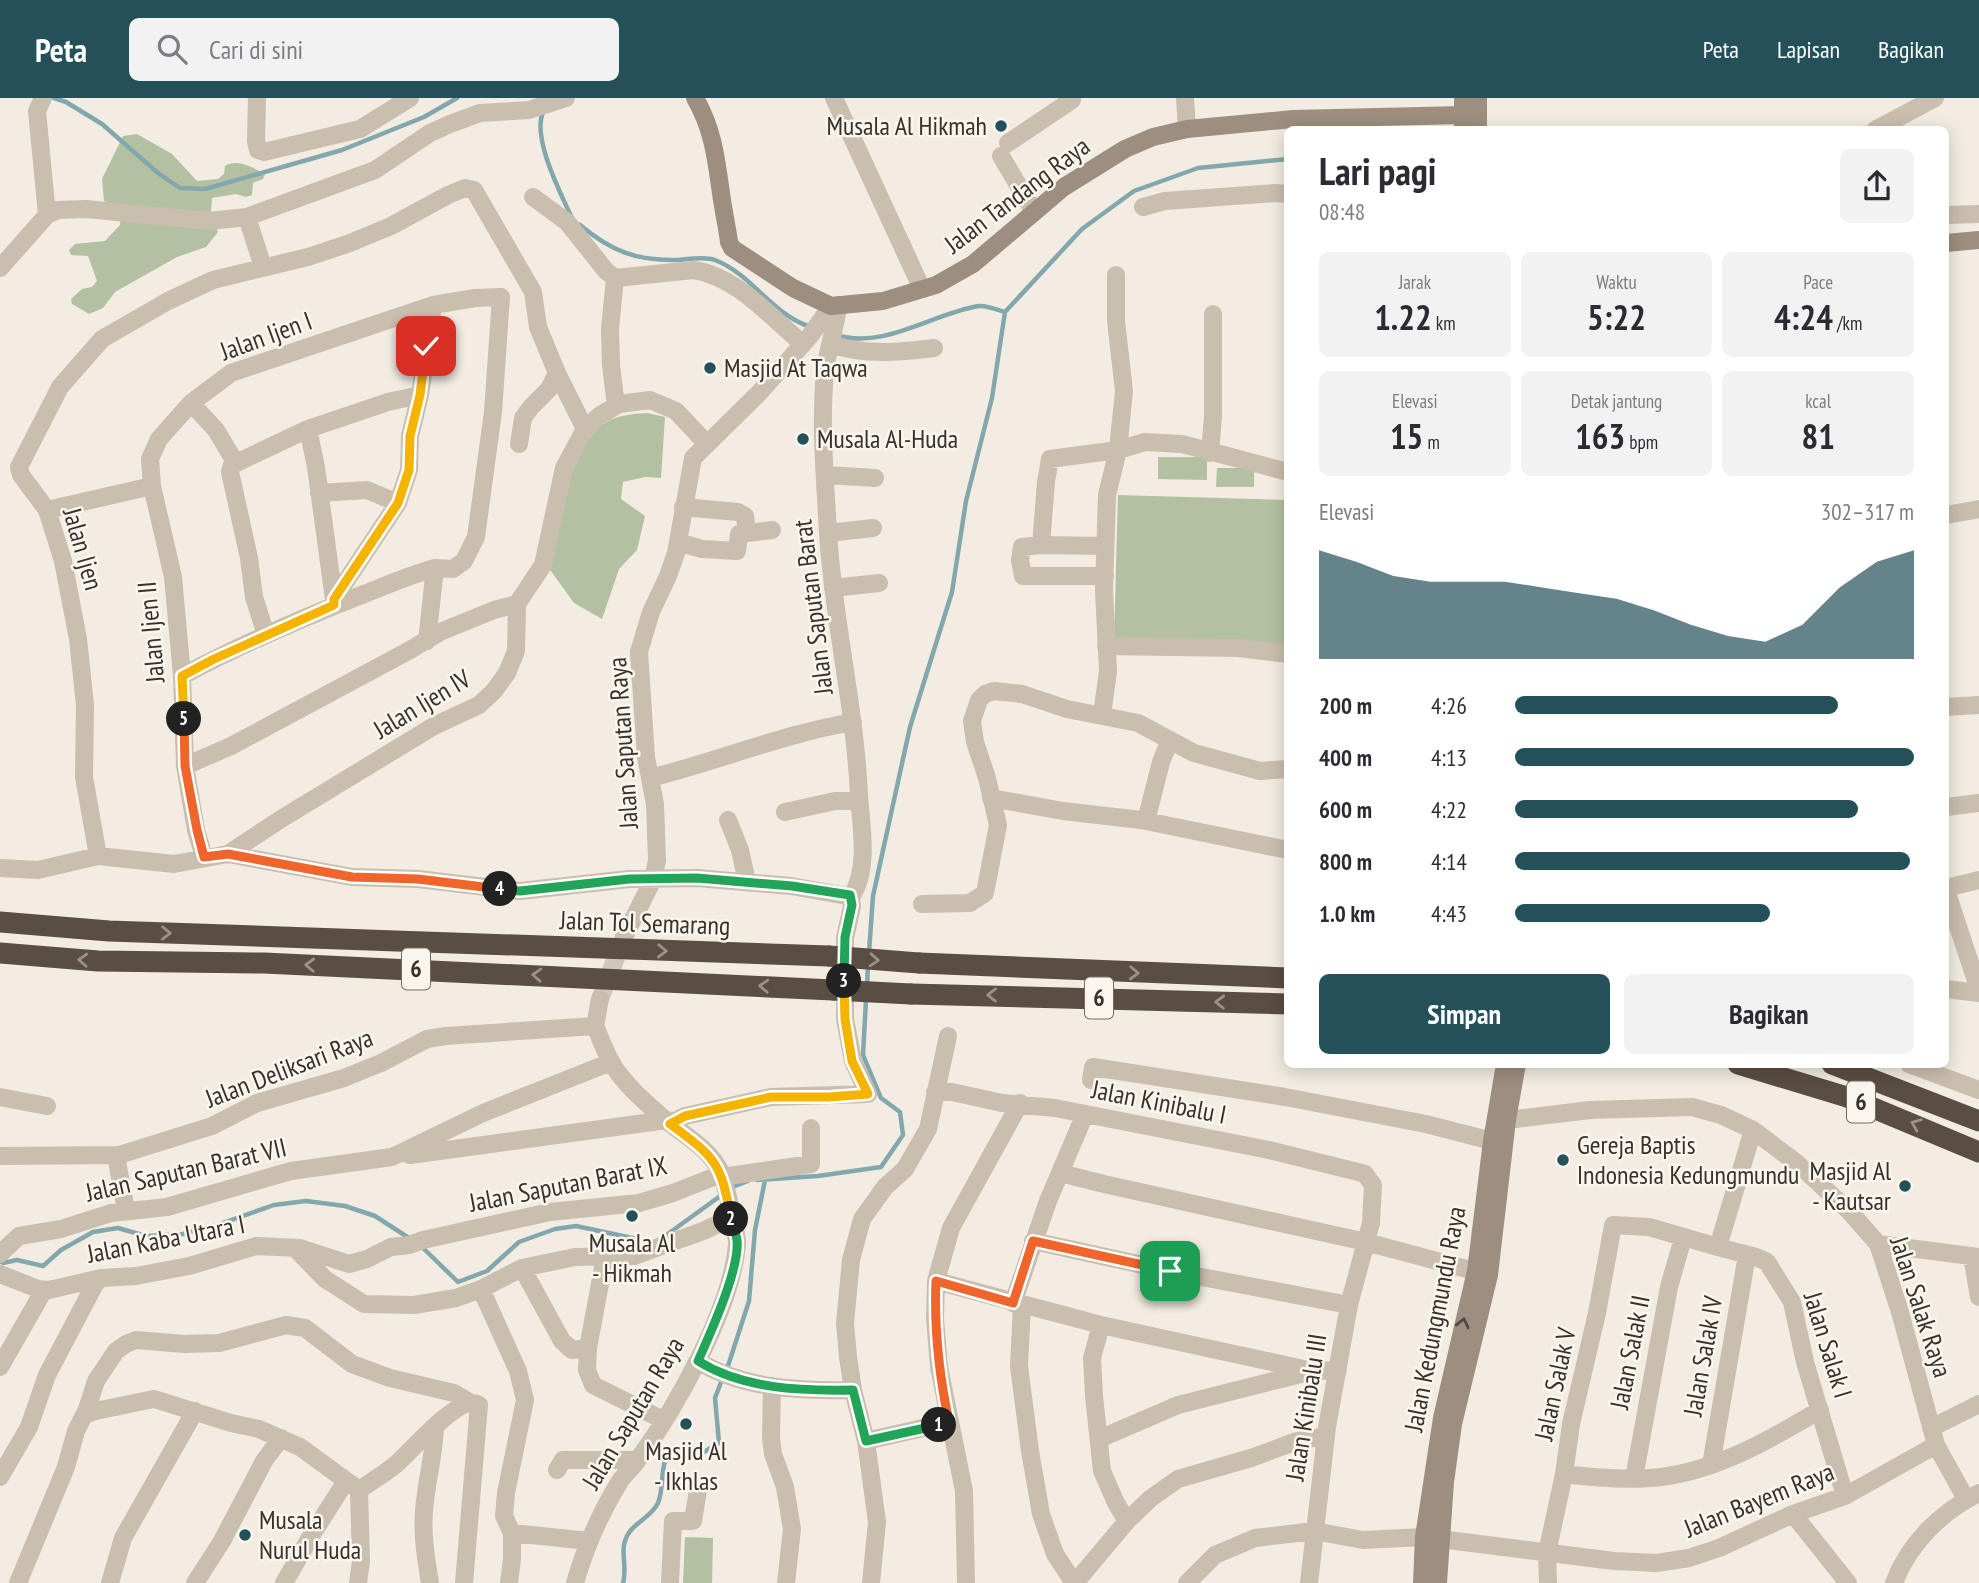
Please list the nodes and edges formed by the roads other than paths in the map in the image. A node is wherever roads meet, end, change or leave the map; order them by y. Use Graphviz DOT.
graph roads {
  1 [pos="257,98"];
  2 [pos="410,98"];
  3 [pos="695,98"];
  4 [pos="834,98"];
  5 [pos="1185,98"];
  6 [pos="1478,98"];
  7 [pos="1936,98"];
  8 [pos="558,100"];
  9 [pos="1072,100"];
  10 [pos="40,105"];
  11 [pos="1469,120"];
  12 [pos="1883,126"];
  13 [pos="1187,129"];
  14 [pos="1284,194"];
  15 [pos="533,197"];
  16 [pos="1143,207"];
  17 [pos="1034,212"];
  18 [pos="1979,214"];
  19 [pos="47,215"];
  20 [pos="1949,215"];
  21 [pos="247,217"];
  22 [pos="1979,240"];
  23 [pos="1949,243"];
  24 [pos="0,268"];
  25 [pos="262,268"];
  26 [pos="1116,275"];
  27 [pos="615,278"];
  28 [pos="922,289"];
  29 [pos="425,308"];
  30 [pos="832,312"];
  31 [pos="1213,314"];
  32 [pos="806,340"];
  33 [pos="831,344"];
  34 [pos="934,348"];
  35 [pos="557,373"];
  36 [pos="420,395"];
  37 [pos="191,403"];
  38 [pos="616,406"];
  39 [pos="308,429"];
  40 [pos="585,429"];
  41 [pos="519,444"];
  42 [pos="707,444"];
  43 [pos="1118,450"];
  44 [pos="1210,453"];
  45 [pos="235,462"];
  46 [pos="1284,471"];
  47 [pos="826,475"];
  48 [pos="875,478"];
  49 [pos="152,486"];
  50 [pos="319,494"];
  51 [pos="398,503"];
  52 [pos="683,508"];
  53 [pos="1979,509"];
  54 [pos="47,510"];
  55 [pos="1949,514"];
  56 [pos="873,528"];
  57 [pos="772,530"];
  58 [pos="747,533"];
  59 [pos="828,533"];
  60 [pos="678,542"];
  61 [pos="1041,545"];
  62 [pos="1105,546"];
  63 [pos="435,568"];
  64 [pos="1105,576"];
  65 [pos="879,583"];
  66 [pos="833,588"];
  67 [pos="334,602"];
  68 [pos="517,604"];
  69 [pos="266,635"];
  70 [pos="427,640"];
  71 [pos="1107,646"];
  72 [pos="1284,654"];
  73 [pos="182,676"];
  74 [pos="1979,705"];
  75 [pos="1949,707"];
  76 [pos="1102,715"];
  77 [pos="853,722"];
  78 [pos="1170,740"];
  79 [pos="185,766"];
  80 [pos="1284,769"];
  81 [pos="650,778"];
  82 [pos="991,798"];
  83 [pos="859,801"];
  84 [pos="1979,803"];
  85 [pos="1949,807"];
  86 [pos="785,812"];
  87 [pos="728,820"];
  88 [pos="1146,821"];
  89 [pos="1284,849"];
  90 [pos="228,854"];
  91 [pos="98,856"];
  92 [pos="204,857"];
  93 [pos="0,868"];
  94 [pos="653,880"];
  95 [pos="1979,880"];
  96 [pos="747,882"];
  97 [pos="1949,888"];
  98 [pos="850,895"];
  99 [pos="1949,898"];
  100 [pos="922,904"];
  101 [pos="0,922"];
  102 [pos="624,937"];
  103 [pos="0,953"];
  104 [pos="1284,978"];
  105 [pos="1949,989"];
  106 [pos="1979,992"];
  107 [pos="600,999"];
  108 [pos="1284,1004"];
  109 [pos="595,1026"];
  110 [pos="948,1036"];
  111 [pos="611,1062"];
  112 [pos="1510,1068"];
  113 [pos="1511,1068"];
  114 [pos="1751,1068"];
  115 [pos="1842,1068"];
  116 [pos="1920,1068"];
  117 [pos="1091,1080"];
  118 [pos="1979,1090"];
  119 [pos="935,1092"];
  120 [pos="0,1097"];
  121 [pos="1020,1103"];
  122 [pos="47,1106"];
  123 [pos="1085,1114"];
  124 [pos="1507,1120"];
  125 [pos="1979,1121"];
  126 [pos="668,1122"];
  127 [pos="811,1128"];
  128 [pos="1753,1130"];
  129 [pos="1492,1141"];
  130 [pos="1979,1152"];
  131 [pos="116,1155"];
  132 [pos="0,1156"];
  133 [pos="392,1157"];
  134 [pos="1060,1173"];
  135 [pos="1370,1179"];
  136 [pos="723,1182"];
  137 [pos="126,1211"];
  138 [pos="731,1218"];
  139 [pos="1614,1225"];
  140 [pos="1684,1238"];
  141 [pos="1033,1241"];
  142 [pos="1366,1242"];
  143 [pos="416,1243"];
  144 [pos="1878,1244"];
  145 [pos="1718,1247"];
  146 [pos="295,1248"];
  147 [pos="1,1253"];
  148 [pos="1747,1255"];
  149 [pos="605,1257"];
  150 [pos="1976,1257"];
  151 [pos="522,1268"];
  152 [pos="1483,1273"];
  153 [pos="0,1274"];
  154 [pos="101,1278"];
  155 [pos="936,1281"];
  156 [pos="481,1289"];
  157 [pos="44,1290"];
  158 [pos="1979,1297"];
  159 [pos="1018,1304"];
  160 [pos="1349,1305"];
  161 [pos="1101,1325"];
  162 [pos="588,1349"];
  163 [pos="698,1361"];
  164 [pos="0,1367"];
  165 [pos="1338,1370"];
  166 [pos="1283,1373"];
  167 [pos="772,1386"];
  168 [pos="853,1390"];
  169 [pos="469,1402"];
  170 [pos="1979,1404"];
  171 [pos="1820,1410"];
  172 [pos="195,1411"];
  173 [pos="85,1415"];
  174 [pos="663,1420"];
  175 [pos="949,1422"];
  176 [pos="435,1427"];
  177 [pos="1326,1436"];
  178 [pos="1934,1436"];
  179 [pos="281,1438"];
  180 [pos="1099,1439"];
  181 [pos="866,1441"];
  182 [pos="638,1460"];
  183 [pos="1711,1465"];
  184 [pos="557,1470"];
  185 [pos="1564,1474"];
  186 [pos="0,1477"];
  187 [pos="1634,1478"];
  188 [pos="699,1484"];
  189 [pos="353,1486"];
  190 [pos="1845,1496"];
  191 [pos="1973,1496"];
  192 [pos="1793,1514"];
  193 [pos="1127,1521"];
  194 [pos="1314,1531"];
  195 [pos="512,1534"];
  196 [pos="1432,1538"];
  197 [pos="589,1541"];
  198 [pos="1548,1553"];
  199 [pos="18,1583"];
  200 [pos="110,1583"];
  201 [pos="195,1583"];
  202 [pos="284,1583"];
  203 [pos="358,1583"];
  204 [pos="430,1583"];
  205 [pos="464,1583"];
  206 [pos="509,1583"];
  207 [pos="575,1583"];
  208 [pos="670,1583"];
  209 [pos="786,1583"];
  210 [pos="872,1583"];
  211 [pos="966,1583"];
  212 [pos="1074,1583"];
  213 [pos="1187,1583"];
  214 [pos="1309,1583"];
  215 [pos="1422,1583"];
  216 [pos="1438,1583"];
  217 [pos="1548,1583"];
  218 [pos="1848,1583"];
  219 [pos="1894,1583"];
  1 -- 2 [label="street"];
  3 -- 30 [label="street"];
  4 -- 28 [label="street"];
  5 -- 13 [label="street"];
  6 -- 11 [label="street"];
  7 -- 12 [label="street"];
  8 -- 21 [label="street"];
  9 -- 17 [label="street"];
  10 -- 19 [label="street"];
  11 -- 13 [label="street, Jalan Tandang Raya"];
  13 -- 17 [label="street, Jalan Tandang Raya"];
  14 -- 16 [label="street"];
  15 -- 27 [label="street"];
  17 -- 28 [label="street, Jalan Tandang Raya"];
  18 -- 20 [label="street"];
  19 -- 21 [label="street"];
  19 -- 24 [label="street"];
  21 -- 25 [label="street"];
  22 -- 23 [label="street"];
  25 -- 35 [label="street, Jalan Ijen"];
  25 -- 54 [label="street, Jalan Ijen"];
  26 -- 43 [label="street"];
  27 -- 32 [label="street"];
  27 -- 38 [label="street"];
  28 -- 30 [label="street, Jalan Tandang Raya"];
  29 -- 36 [label="street"];
  29 -- 37 [label="street, Jalan Ijen I"];
  29 -- 63 [label="street"];
  30 -- 32 [label="street, Jalan Saputan Raya"];
  30 -- 33 [label="street, Jalan Saputan Barat"];
  31 -- 44 [label="street"];
  32 -- 42 [label="street, Jalan Saputan Raya"];
  33 -- 34 [label="street"];
  33 -- 47 [label="street, Jalan Saputan Barat"];
  35 -- 40 [label="street, Jalan Ijen"];
  35 -- 41 [label="street"];
  36 -- 39 [label="street"];
  36 -- 51 [label="street"];
  37 -- 45 [label="street"];
  37 -- 49 [label="street, Jalan Ijen I"];
  38 -- 40 [label="street"];
  38 -- 42 [label="street"];
  39 -- 45 [label="street"];
  39 -- 50 [label="street"];
  40 -- 68 [label="street"];
  42 -- 52 [label="street, Jalan Saputan Raya"];
  43 -- 44 [label="street"];
  43 -- 61 [label="street"];
  43 -- 62 [label="street"];
  44 -- 46 [label="street"];
  45 -- 69 [label="street"];
  47 -- 48 [label="street"];
  47 -- 59 [label="street, Jalan Saputan Barat"];
  49 -- 54 [label="street"];
  49 -- 73 [label="street, Jalan Ijen II"];
  50 -- 51 [label="street"];
  50 -- 67 [label="street"];
  51 -- 67 [label="street"];
  52 -- 58 [label="street"];
  52 -- 60 [label="street, Jalan Saputan Raya"];
  53 -- 55 [label="street"];
  54 -- 91 [label="street, Jalan Ijen"];
  56 -- 59 [label="street"];
  57 -- 58 [label="street"];
  58 -- 60 [label="street"];
  59 -- 66 [label="street, Jalan Saputan Barat"];
  60 -- 81 [label="street, Jalan Saputan Raya"];
  61 -- 62 [label="street"];
  61 -- 64 [label="street"];
  62 -- 64 [label="street"];
  63 -- 67 [label="street"];
  63 -- 70 [label="street"];
  64 -- 71 [label="street"];
  65 -- 66 [label="street"];
  66 -- 77 [label="street, Jalan Saputan Barat"];
  67 -- 69 [label="street"];
  68 -- 70 [label="street"];
  68 -- 90 [label="street, Jalan Ijen IV"];
  69 -- 73 [label="street"];
  70 -- 79 [label="street"];
  71 -- 72 [label="street"];
  71 -- 76 [label="street"];
  73 -- 79 [label="street, Jalan Ijen II"];
  74 -- 75 [label="street"];
  76 -- 78 [label="street"];
  76 -- 82 [label="street"];
  77 -- 81 [label="street"];
  77 -- 83 [label="street, Jalan Saputan Barat"];
  78 -- 80 [label="street"];
  78 -- 88 [label="street"];
  79 -- 92 [label="street, Jalan Ijen II"];
  81 -- 94 [label="street, Jalan Saputan Raya"];
  82 -- 88 [label="street"];
  82 -- 100 [label="street"];
  83 -- 86 [label="street"];
  83 -- 98 [label="street, Jalan Saputan Barat"];
  84 -- 85 [label="street"];
  87 -- 96 [label="street"];
  88 -- 89 [label="street"];
  90 -- 92 [label="street, Jalan Ijen IV"];
  90 -- 94 [label="street"];
  91 -- 92 [label="street"];
  91 -- 93 [label="street"];
  94 -- 96 [label="street"];
  94 -- 102 [label="street, Jalan Saputan Raya"];
  95 -- 97 [label="street"];
  96 -- 98 [label="street"];
  98 -- 126 [label="street, Jalan Saputan Barat VII"];
  99 -- 106 [label="street"];
  101 -- 104 [label="highway, Jalan Tol Semarang / 6, one-way, bridge"];
  108 -- 103 [label="highway, 6, one-way, bridge"];
  105 -- 106 [label="street"];
  107 -- 109 [label="street"];
  109 -- 111 [label="street"];
  109 -- 131 [label="street, Jalan Deliksari Raya"];
  110 -- 119 [label="street"];
  111 -- 126 [label="street"];
  111 -- 133 [label="street, Jalan Saputan Barat VII"];
  112 -- 129 [label="street, Jalan Kedungmundu Raya"];
  113 -- 124 [label="street, Jalan Kedungmundu Raya"];
  130 -- 114 [label="highway, 6, one-way"];
  115 -- 125 [label="highway, 6"];
  116 -- 118 [label="street"];
  117 -- 129 [label="street"];
  119 -- 121 [label="street, Jalan Kinibalu I"];
  119 -- 168 [label="street"];
  120 -- 122 [label="street"];
  121 -- 123 [label="street, Jalan Kinibalu I"];
  121 -- 155 [label="street"];
  123 -- 134 [label="street"];
  123 -- 135 [label="street, Jalan Kinibalu I"];
  124 -- 128 [label="street, Jalan Salak Raya"];
  124 -- 152 [label="street, Jalan Kedungmundu Raya"];
  126 -- 133 [label="street, Jalan Saputan Barat VII"];
  126 -- 136 [label="street"];
  127 -- 136 [label="street, Jalan Saputan Barat IX"];
  128 -- 144 [label="street, Jalan Salak Raya"];
  128 -- 145 [label="street"];
  129 -- 152 [label="street, Jalan Kedungmundu Raya"];
  131 -- 132 [label="street, Jalan Deliksari Raya"];
  131 -- 137 [label="street"];
  133 -- 137 [label="street, Jalan Saputan Barat VII"];
  134 -- 141 [label="street"];
  134 -- 142 [label="street"];
  135 -- 142 [label="street, Jalan Kinibalu III"];
  136 -- 138 [label="street, Jalan Saputan Raya"];
  136 -- 143 [label="street, Jalan Saputan Barat IX"];
  137 -- 147 [label="street, Jalan Saputan Barat VII"];
  138 -- 149 [label="street"];
  138 -- 163 [label="street, Jalan Saputan Raya"];
  139 -- 140 [label="street, Jalan Salak I"];
  139 -- 185 [label="street, Jalan Salak V"];
  140 -- 145 [label="street, Jalan Salak I"];
  140 -- 187 [label="street, Jalan Salak II"];
  141 -- 159 [label="street"];
  141 -- 160 [label="street"];
  142 -- 152 [label="street"];
  142 -- 160 [label="street, Jalan Kinibalu III"];
  143 -- 146 [label="street, Jalan Kaba Utara I"];
  144 -- 150 [label="street"];
  144 -- 178 [label="street, Jalan Salak Raya"];
  145 -- 148 [label="street, Jalan Salak I"];
  146 -- 154 [label="street, Jalan Kaba Utara I"];
  146 -- 156 [label="street"];
  148 -- 171 [label="street, Jalan Salak I"];
  148 -- 183 [label="street, Jalan Salak IV"];
  149 -- 151 [label="street"];
  149 -- 162 [label="street"];
  150 -- 158 [label="street"];
  151 -- 156 [label="street"];
  151 -- 162 [label="street"];
  152 -- 196 [label="street, Jalan Kedungmundu Raya"];
  153 -- 157 [label="street"];
  154 -- 157 [label="street, Jalan Kaba Utara I"];
  154 -- 186 [label="street"];
  155 -- 159 [label="street"];
  155 -- 175 [label="street"];
  156 -- 195 [label="street"];
  157 -- 164 [label="street"];
  159 -- 161 [label="street"];
  159 -- 212 [label="street"];
  160 -- 165 [label="street, Jalan Kinibalu III"];
  161 -- 166 [label="street"];
  161 -- 180 [label="street"];
  162 -- 174 [label="street"];
  163 -- 167 [label="street"];
  163 -- 174 [label="street, Jalan Saputan Raya"];
  165 -- 166 [label="street"];
  165 -- 177 [label="street, Jalan Kinibalu III"];
  166 -- 180 [label="street"];
  167 -- 168 [label="street"];
  167 -- 209 [label="street"];
  168 -- 181 [label="street"];
  169 -- 173 [label="street"];
  169 -- 176 [label="street"];
  169 -- 205 [label="street"];
  170 -- 178 [label="street, Jalan Bayem Raya"];
  171 -- 183 [label="street"];
  171 -- 190 [label="street, Jalan Salak I"];
  172 -- 173 [label="street"];
  172 -- 179 [label="street"];
  172 -- 200 [label="street"];
  173 -- 199 [label="street"];
  174 -- 182 [label="street, Jalan Saputan Raya"];
  175 -- 181 [label="street"];
  175 -- 211 [label="street"];
  176 -- 189 [label="street"];
  176 -- 204 [label="street"];
  177 -- 193 [label="street"];
  177 -- 194 [label="street, Jalan Kinibalu III"];
  178 -- 190 [label="street, Jalan Bayem Raya"];
  178 -- 191 [label="street, Jalan Salak Raya"];
  179 -- 189 [label="street"];
  179 -- 201 [label="street"];
  180 -- 193 [label="street"];
  181 -- 210 [label="street"];
  182 -- 184 [label="street"];
  182 -- 197 [label="street, Jalan Saputan Raya"];
  183 -- 187 [label="street"];
  185 -- 187 [label="street"];
  185 -- 198 [label="street, Jalan Salak V"];
  188 -- 208 [label="street"];
  189 -- 202 [label="street"];
  189 -- 203 [label="street"];
  190 -- 192 [label="street, Jalan Bayem Raya"];
  191 -- 219 [label="street"];
  192 -- 198 [label="street, Jalan Bayem Raya"];
  192 -- 218 [label="street"];
  193 -- 212 [label="street"];
  194 -- 196 [label="street, Jalan Bayem Raya"];
  194 -- 213 [label="street, Jalan Bayem Raya"];
  194 -- 214 [label="street, Jalan Kinibalu III"];
  195 -- 197 [label="street"];
  195 -- 206 [label="street"];
  196 -- 198 [label="street, Jalan Bayem Raya"];
  196 -- 215 [label="street, Jalan Kedungmundu Raya"];
  196 -- 216 [label="street, Jalan Kedungmundu Raya"];
  197 -- 207 [label="street, Jalan Saputan Raya"];
  198 -- 217 [label="street, Jalan Salak V"];
}
